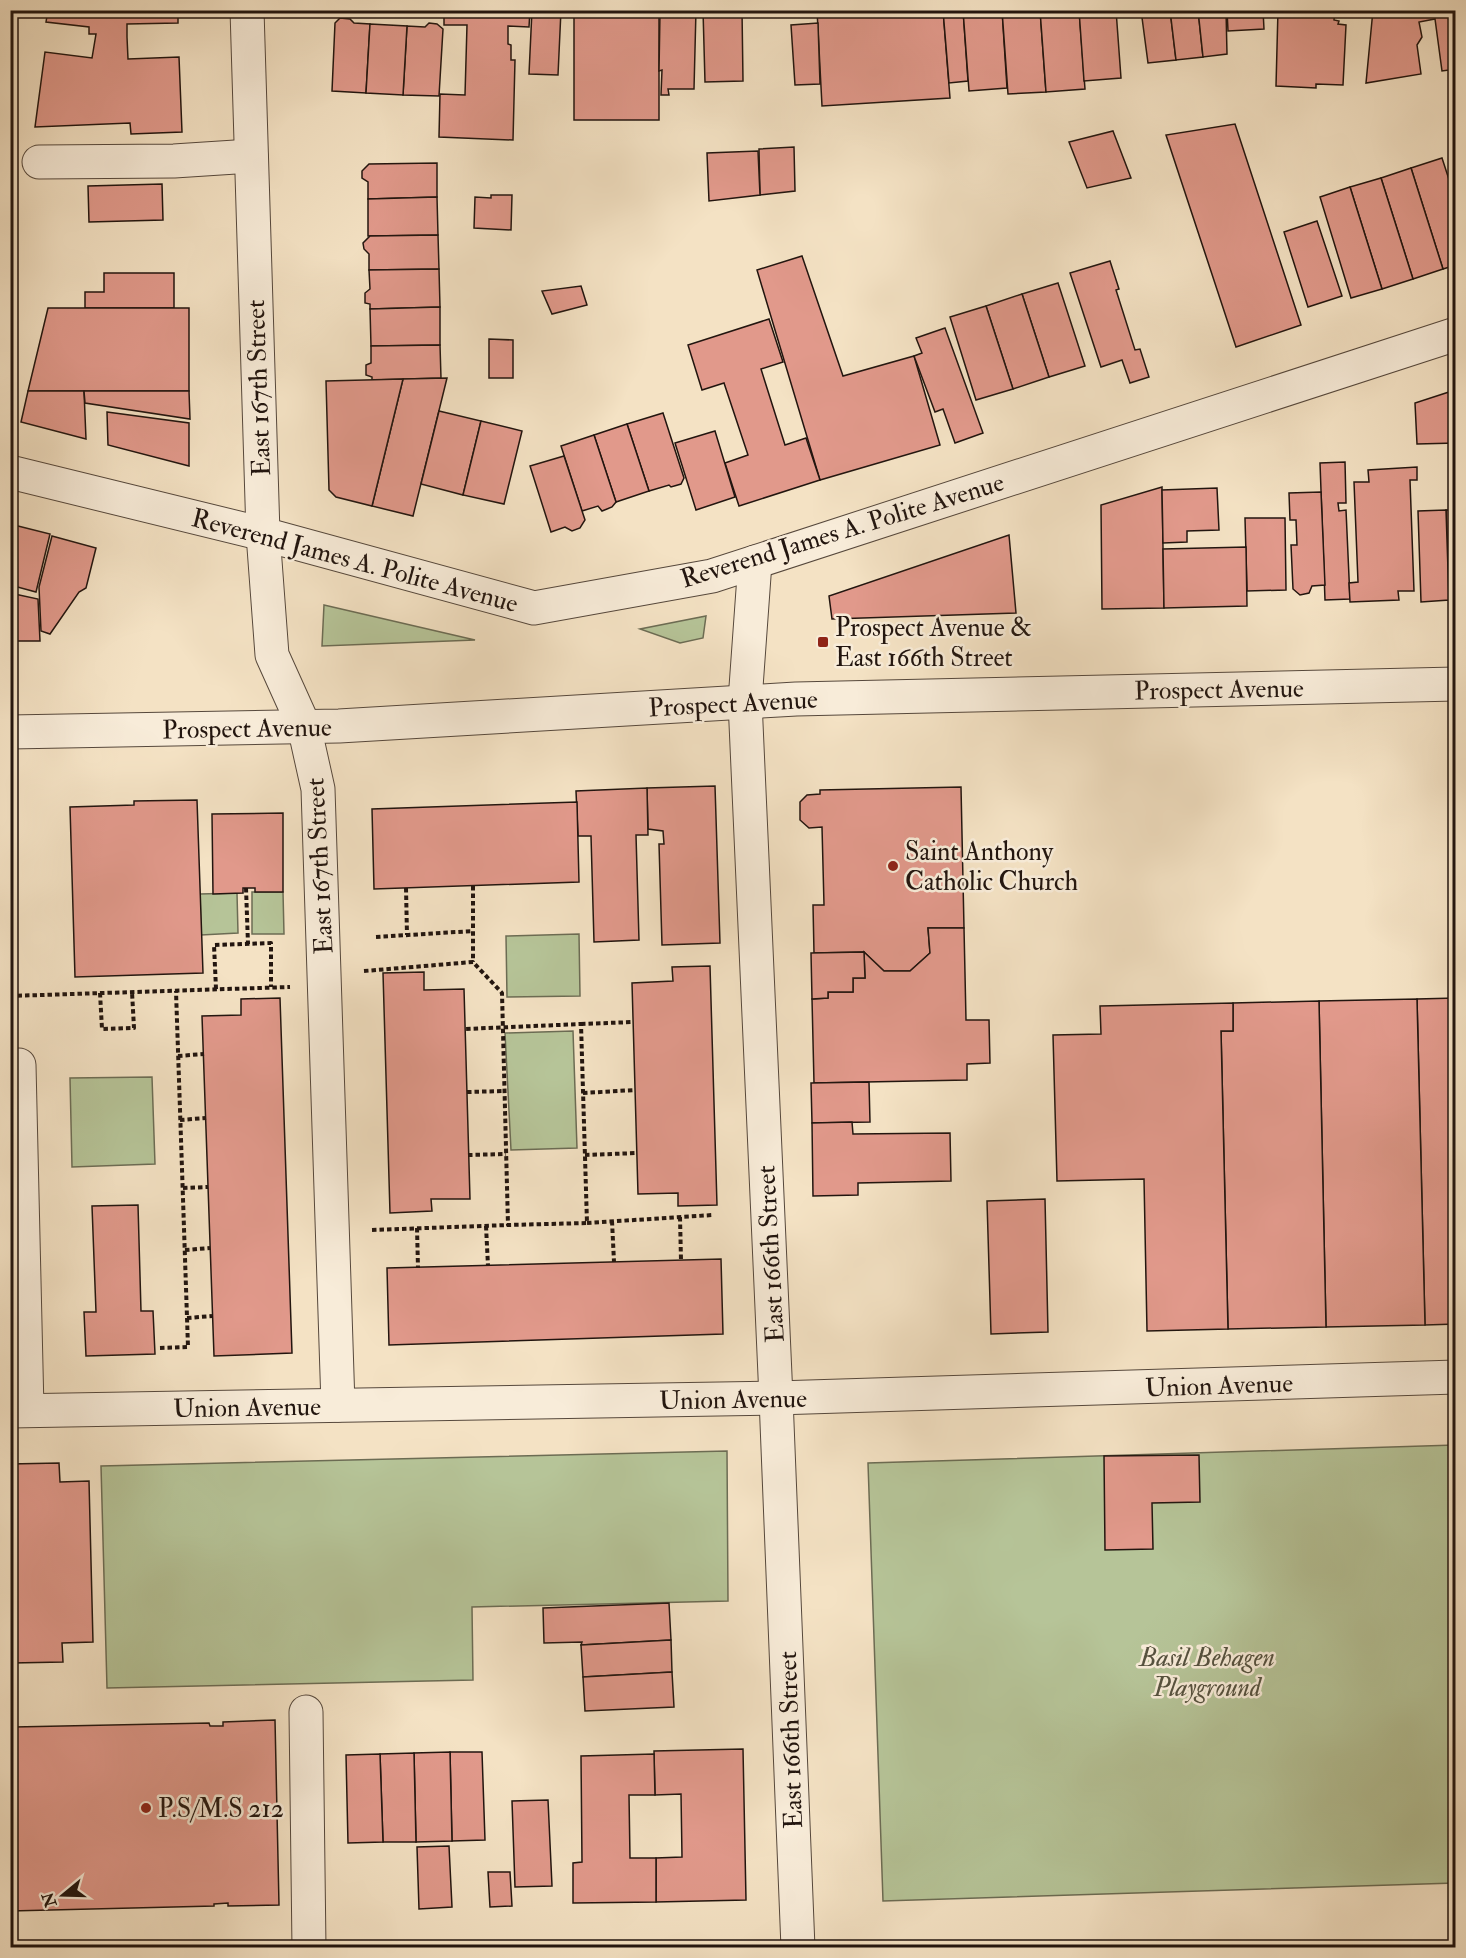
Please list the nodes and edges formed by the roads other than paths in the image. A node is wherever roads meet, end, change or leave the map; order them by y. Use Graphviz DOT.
graph roads {
  1 [pos="247,10"];
  2 [pos="251,156"];
  3 [pos="39,162"];
  4 [pos="1455,334"];
  5 [pos="10,472"];
  6 [pos="263,534"];
  7 [pos="755,562"];
  8 [pos="1455,684"];
  9 [pos="745,701"];
  10 [pos="304,726"];
  11 [pos="10,732"];
  12 [pos="19,1065"];
  13 [pos="17,1295"];
  14 [pos="1455,1377"];
  15 [pos="776,1398"];
  16 [pos="338,1405"];
  17 [pos="19,1410"];
  18 [pos="306,1712"];
  19 [pos="309,1947"];
  20 [pos="798,1947"];
  1 -- 2 [label="street, East 167th Street"];
  2 -- 3 [label="street"];
  2 -- 6 [label="street, East 167th Street"];
  4 -- 7 [label="street, Reverend James A. Polite Avenue"];
  5 -- 6 [label="street, Reverend James A. Polite Avenue"];
  6 -- 7 [label="street, Reverend James A. Polite Avenue"];
  6 -- 10 [label="street, East 167th Street"];
  7 -- 9 [label="street, East 166th Street"];
  8 -- 9 [label="street, Prospect Avenue"];
  9 -- 10 [label="street, Prospect Avenue"];
  9 -- 15 [label="street, East 166th Street"];
  10 -- 11 [label="street, Prospect Avenue"];
  10 -- 16 [label="street, East 167th Street"];
  12 -- 13 [label="street"];
  13 -- 17 [label="street"];
  14 -- 15 [label="street, Union Avenue"];
  15 -- 16 [label="street, Union Avenue"];
  15 -- 20 [label="street, East 166th Street"];
  16 -- 17 [label="street, Union Avenue"];
  18 -- 19 [label="street"];
}
